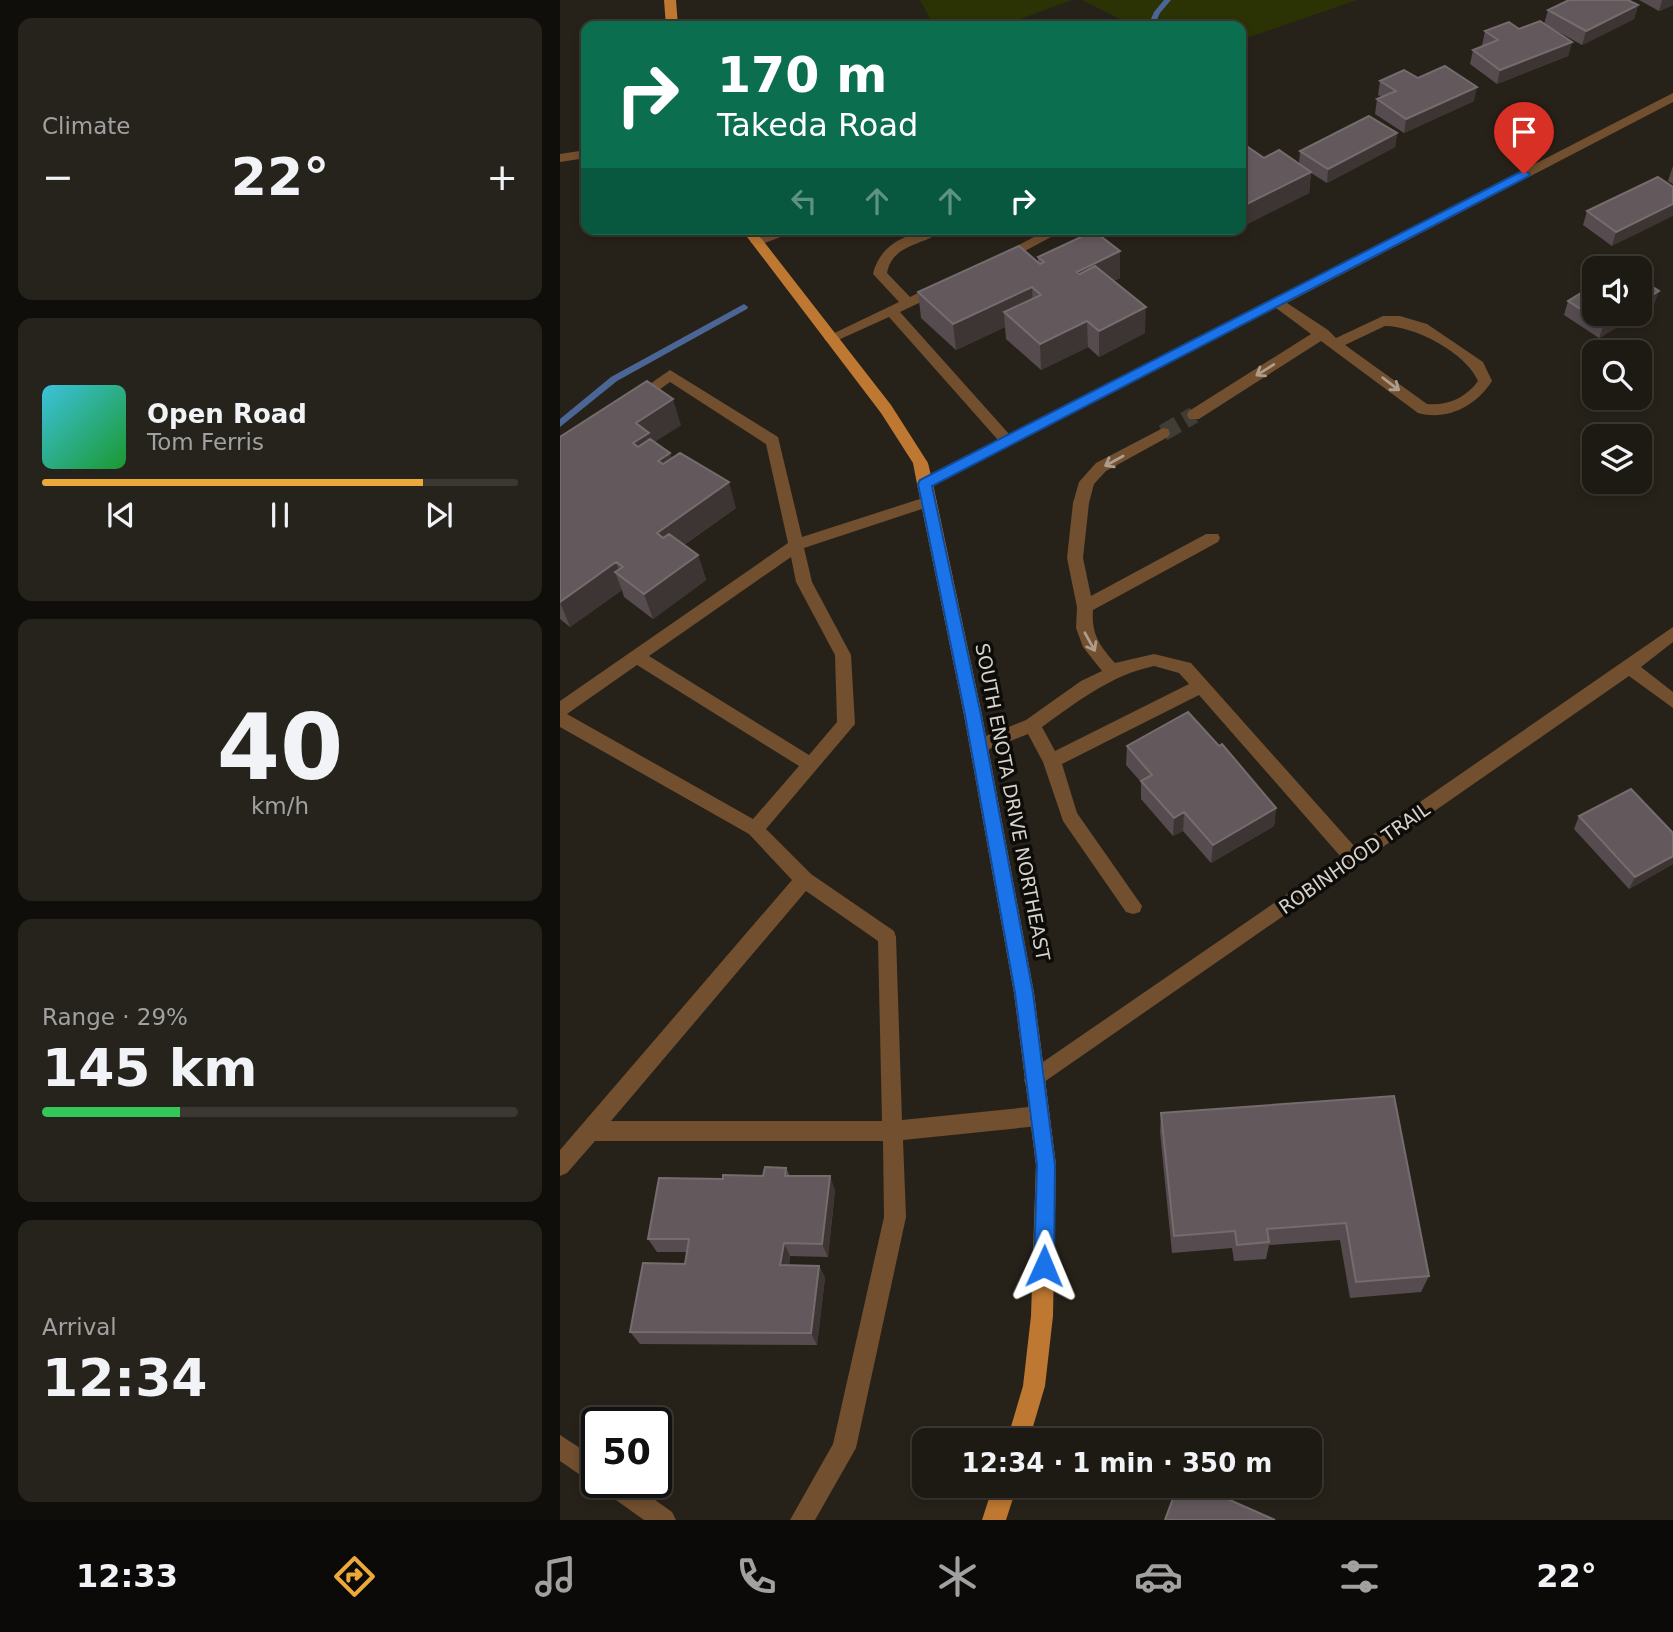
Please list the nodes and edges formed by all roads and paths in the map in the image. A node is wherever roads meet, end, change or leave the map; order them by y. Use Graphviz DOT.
graph roads {
  1 [pos="670,0"];
  2 [pos="672,21"];
  3 [pos="1673,97"];
  4 [pos="581,155"];
  5 [pos="560,158"];
  6 [pos="925,235"];
  7 [pos="1048,235"];
  8 [pos="752,236"];
  9 [pos="990,263"];
  10 [pos="954,281"];
  11 [pos="1277,302"];
  12 [pos="908,303"];
  13 [pos="891,311"];
  14 [pos="1322,333"];
  15 [pos="831,338"];
  16 [pos="1337,343"];
  17 [pos="626,407"];
  18 [pos="1194,415"];
  19 [pos="1163,433"];
  20 [pos="1007,441"];
  21 [pos="927,493"];
  22 [pos="1212,538"];
  23 [pos="796,545"];
  24 [pos="1085,607"];
  25 [pos="1673,634"];
  26 [pos="636,656"];
  27 [pos="1629,667"];
  28 [pos="1113,672"];
  29 [pos="1201,686"];
  30 [pos="1673,701"];
  31 [pos="560,710"];
  32 [pos="560,719"];
  33 [pos="1032,725"];
  34 [pos="979,746"];
  35 [pos="1052,761"];
  36 [pos="811,765"];
  37 [pos="755,829"];
  38 [pos="1354,858"];
  39 [pos="804,880"];
  40 [pos="1133,906"];
  41 [pos="1034,1080"];
  42 [pos="1039,1116"];
  43 [pos="588,1130"];
  44 [pos="893,1131"];
  45 [pos="560,1166"];
  46 [pos="1022,1428"];
  47 [pos="560,1447"];
  48 [pos="581,1462"];
  49 [pos="633,1498"];
  50 [pos="1001,1498"];
  51 [pos="664,1520"];
  52 [pos="802,1520"];
  53 [pos="994,1520"];
  1 -- 2 [label="main road"];
  3 -- 11 [label="street"];
  4 -- 5 [label="street"];
  6 -- 12 [label="street"];
  7 -- 9 [label="street"];
  8 -- 15 [label="main road, SOUTH ENOTA DRIVE NORTHEAST"];
  10 -- 12 [label="street"];
  11 -- 14 [label="street"];
  11 -- 20 [label="street"];
  12 -- 13 [label="street"];
  13 -- 15 [label="street"];
  13 -- 20 [label="street"];
  14 -- 16 [label="street"];
  14 -- 18 [label="street, one-way"];
  15 -- 21 [label="main road, SOUTH ENOTA DRIVE NORTHEAST"];
  16 -- 16 [label="street, one-way"];
  17 -- 23 [label="street"];
  19 -- 24 [label="street, one-way"];
  20 -- 21 [label="street"];
  21 -- 23 [label="street"];
  21 -- 34 [label="main road, SOUTH ENOTA DRIVE NORTHEAST"];
  22 -- 24 [label="street"];
  23 -- 26 [label="street"];
  23 -- 36 [label="street"];
  24 -- 28 [label="street, one-way"];
  25 -- 27 [label="street, ROBINHOOD TRAIL"];
  26 -- 31 [label="street"];
  26 -- 36 [label="street"];
  27 -- 30 [label="street"];
  27 -- 38 [label="street, ROBINHOOD TRAIL"];
  28 -- 29 [label="street"];
  28 -- 33 [label="street"];
  29 -- 35 [label="street"];
  29 -- 38 [label="street"];
  32 -- 37 [label="street"];
  33 -- 34 [label="street"];
  33 -- 35 [label="street"];
  34 -- 41 [label="main road, SOUTH ENOTA DRIVE NORTHEAST"];
  35 -- 40 [label="street"];
  36 -- 37 [label="street"];
  37 -- 39 [label="street"];
  38 -- 41 [label="street, ROBINHOOD TRAIL"];
  39 -- 43 [label="street"];
  39 -- 44 [label="street"];
  41 -- 42 [label="main road, SOUTH ENOTA DRIVE NORTHEAST"];
  42 -- 44 [label="street"];
  42 -- 46 [label="main road, SOUTH ENOTA DRIVE NORTHEAST"];
  43 -- 44 [label="street"];
  43 -- 45 [label="street"];
  44 -- 52 [label="street"];
  47 -- 48 [label="street"];
  49 -- 51 [label="street"];
  50 -- 53 [label="main road"];
}
